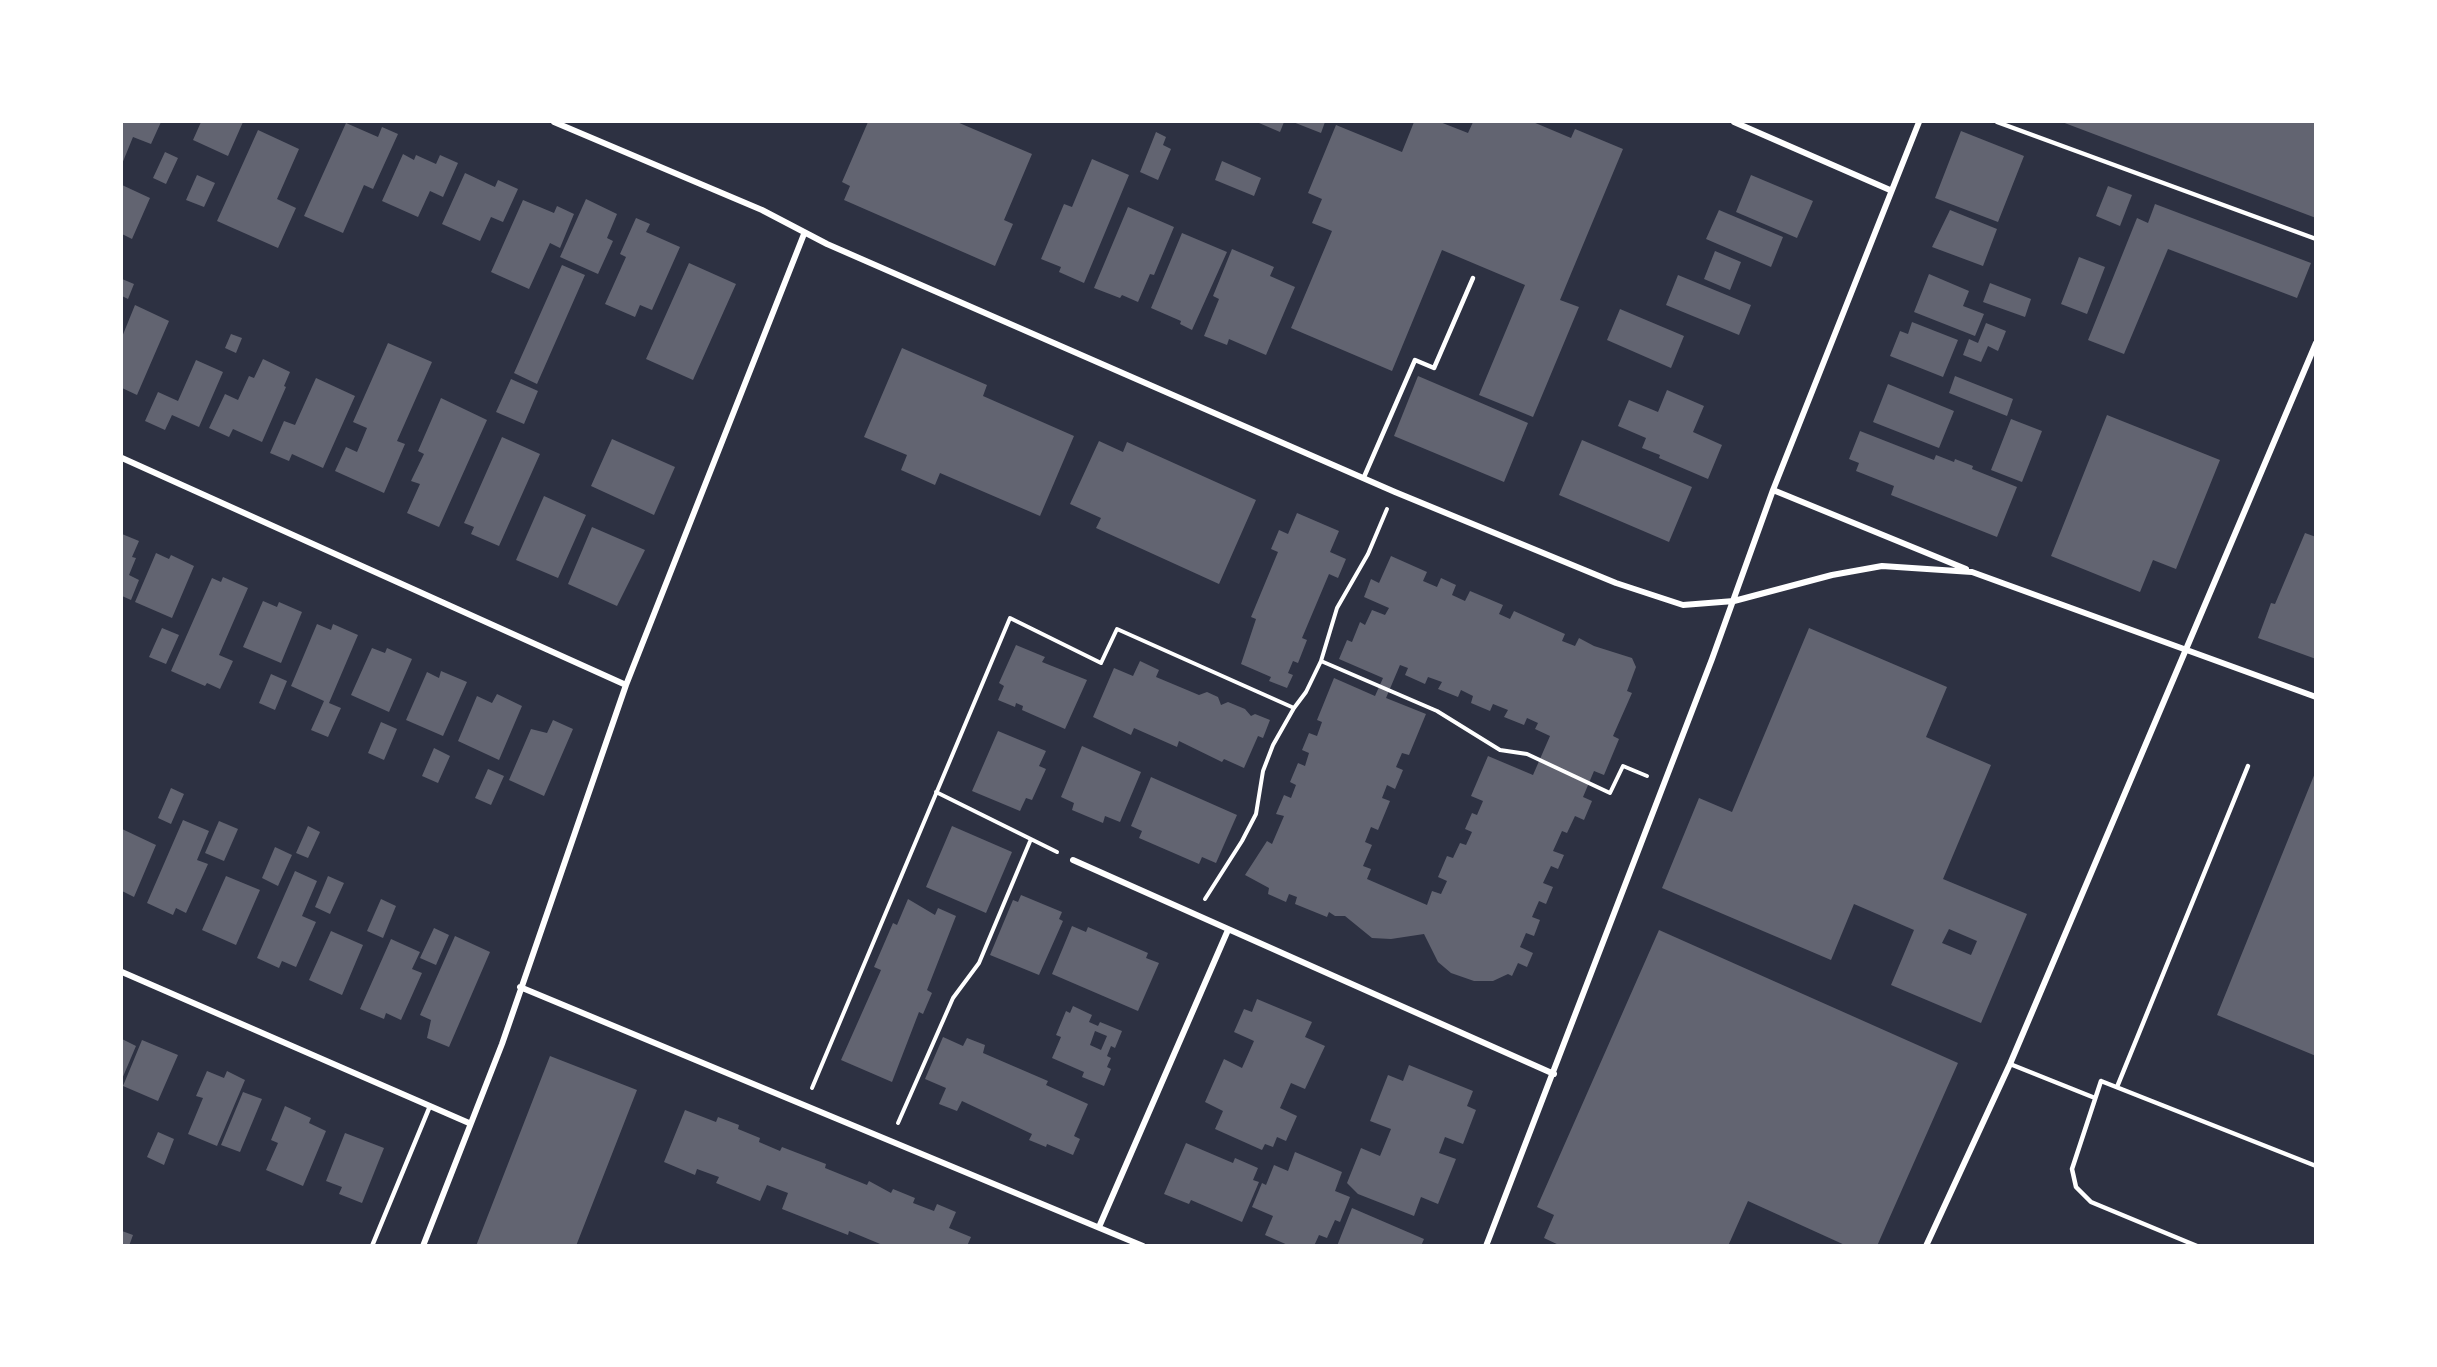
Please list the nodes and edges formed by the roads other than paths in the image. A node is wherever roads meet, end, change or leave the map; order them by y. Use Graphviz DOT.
graph roads {
  1 [pos="554,122"];
  2 [pos="1734,122"];
  3 [pos="1919,122"];
  4 [pos="1997,122"];
  5 [pos="1890,190"];
  6 [pos="804,234"];
  7 [pos="2316,239"];
  8 [pos="1473,278"];
  9 [pos="2316,343"];
  10 [pos="122,459"];
  11 [pos="1364,477"];
  12 [pos="1773,490"];
  13 [pos="1972,572"];
  14 [pos="1734,601"];
  15 [pos="2188,649"];
  16 [pos="626,685"];
  17 [pos="2316,697"];
  18 [pos="2248,766"];
  19 [pos="1073,860"];
  20 [pos="1228,930"];
  21 [pos="122,972"];
  22 [pos="520,987"];
  23 [pos="2010,1064"];
  24 [pos="1554,1074"];
  25 [pos="2117,1087"];
  26 [pos="2095,1098"];
  27 [pos="430,1106"];
  28 [pos="469,1123"];
  29 [pos="2316,1166"];
  30 [pos="1099,1227"];
  31 [pos="372,1245"];
  32 [pos="423,1245"];
  33 [pos="1143,1245"];
  34 [pos="1486,1245"];
  35 [pos="1926,1245"];
  36 [pos="2197,1245"];
  1 -- 6 [label="street"];
  2 -- 5 [label="street"];
  3 -- 5 [label="street"];
  4 -- 7 [label="lane"];
  5 -- 12 [label="street"];
  6 -- 11 [label="street"];
  6 -- 16 [label="street"];
  8 -- 11 [label="lane"];
  9 -- 15 [label="street"];
  10 -- 16 [label="street"];
  11 -- 14 [label="street"];
  12 -- 13 [label="street"];
  12 -- 14 [label="street"];
  13 -- 14 [label="street"];
  13 -- 15 [label="street"];
  14 -- 24 [label="street"];
  15 -- 17 [label="street"];
  15 -- 23 [label="street"];
  16 -- 22 [label="street"];
  18 -- 25 [label="lane"];
  19 -- 20 [label="street"];
  20 -- 24 [label="street"];
  20 -- 30 [label="street"];
  21 -- 27 [label="street"];
  22 -- 28 [label="street"];
  22 -- 30 [label="street"];
  23 -- 26 [label="lane"];
  23 -- 35 [label="street"];
  24 -- 34 [label="street"];
  25 -- 26 [label="lane"];
  25 -- 29 [label="lane"];
  26 -- 36 [label="lane"];
  27 -- 28 [label="street"];
  27 -- 31 [label="lane"];
  28 -- 32 [label="street"];
  30 -- 33 [label="street"];
}
